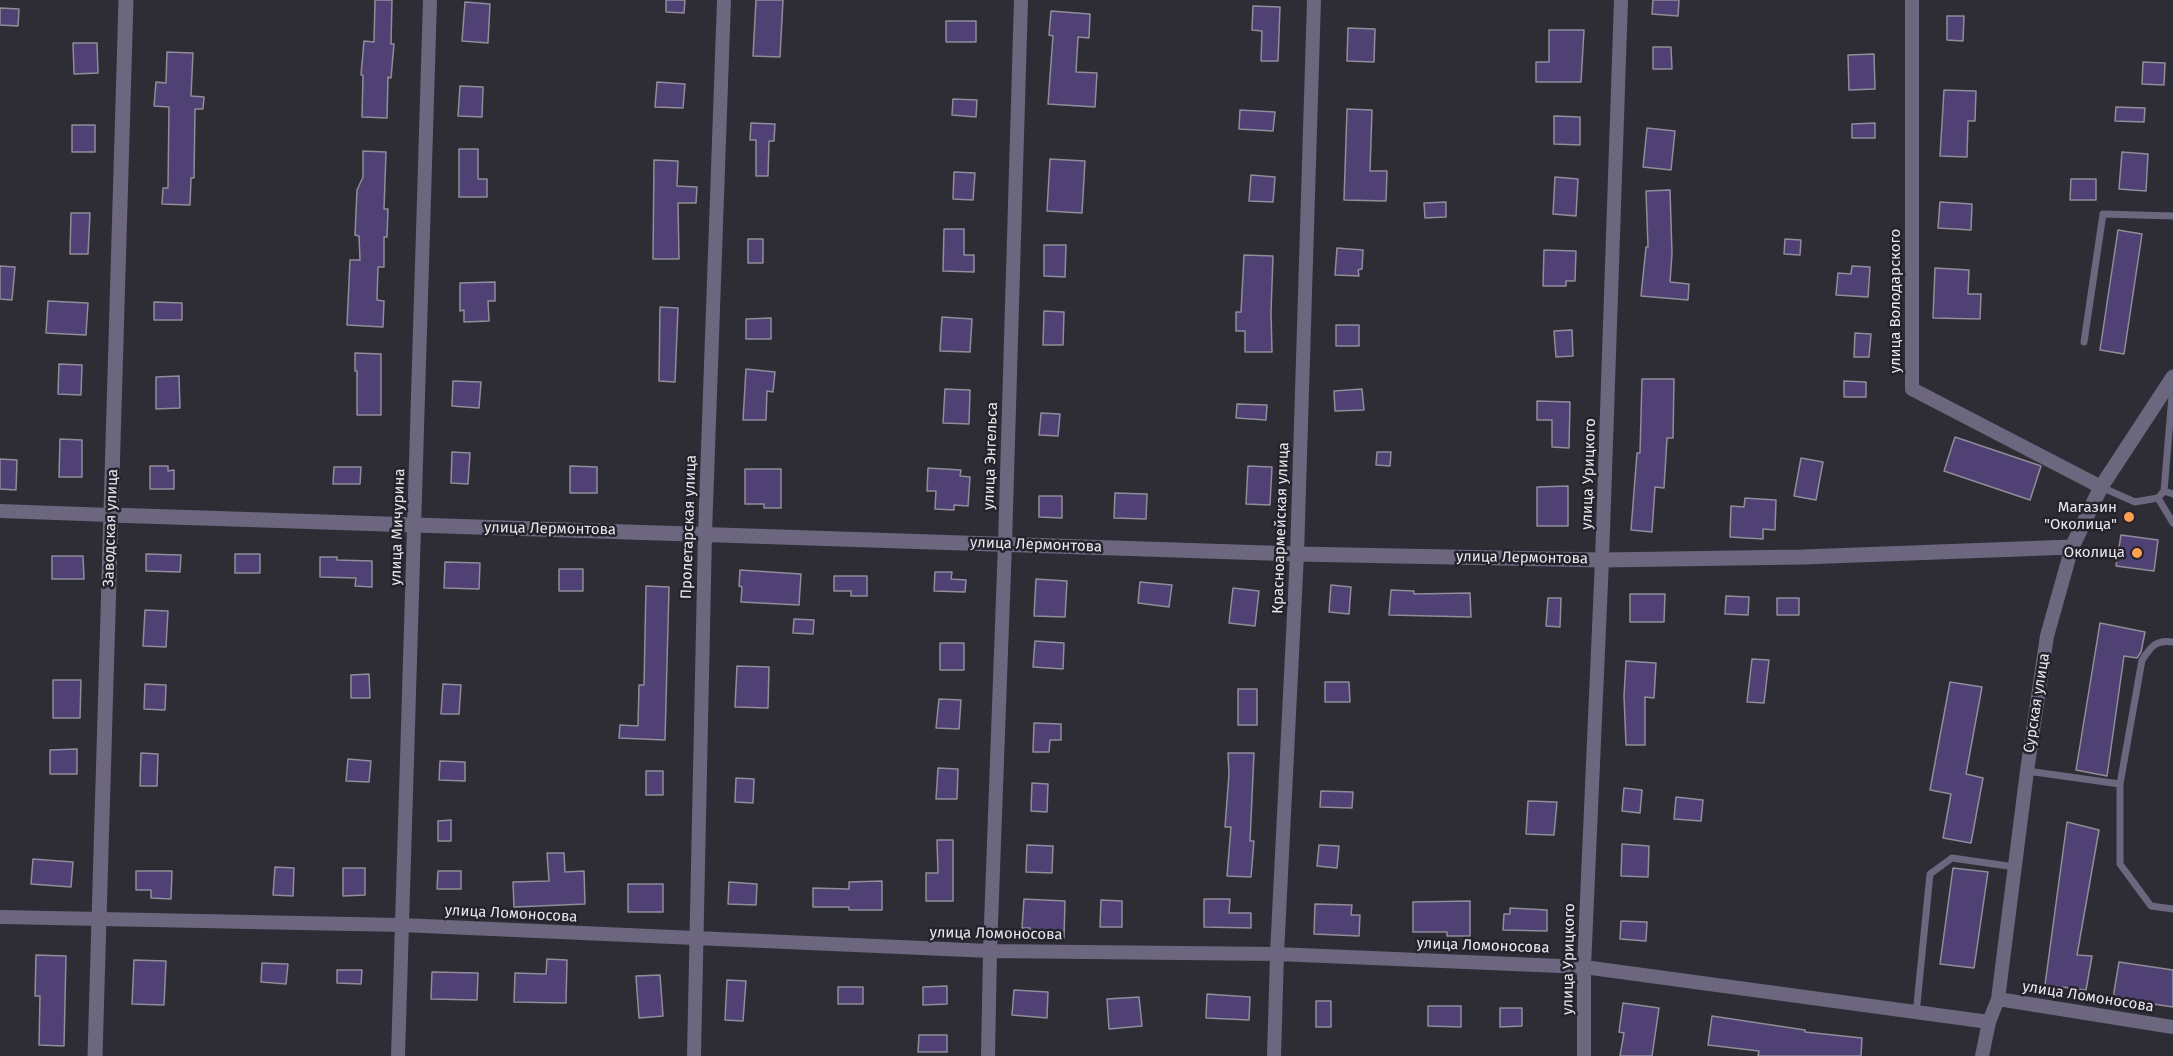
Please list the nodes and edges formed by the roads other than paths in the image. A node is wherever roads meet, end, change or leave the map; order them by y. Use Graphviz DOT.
graph roads {
  1 [pos="126,0"];
  2 [pos="430,0"];
  3 [pos="724,0"];
  4 [pos="1021,0"];
  5 [pos="1314,0"];
  6 [pos="1621,0"];
  7 [pos="1912,0"];
  8 [pos="2173,216"];
  9 [pos="2084,342"];
  10 [pos="2173,377"];
  11 [pos="2173,384"];
  12 [pos="2101,487"];
  13 [pos="2164,490"];
  14 [pos="2173,494"];
  15 [pos="2158,498"];
  16 [pos="0,511"];
  17 [pos="111,515"];
  18 [pos="2173,523"];
  19 [pos="414,526"];
  20 [pos="705,533"];
  21 [pos="1005,543"];
  22 [pos="2072,547"];
  23 [pos="1297,554"];
  24 [pos="1602,560"];
  25 [pos="2173,642"];
  26 [pos="2027,771"];
  27 [pos="2120,784"];
  28 [pos="2016,867"];
  29 [pos="2173,909"];
  30 [pos="0,917"];
  31 [pos="100,919"];
  32 [pos="401,925"];
  33 [pos="698,939"];
  34 [pos="990,951"];
  35 [pos="1277,954"];
  36 [pos="1584,967"];
  37 [pos="1998,999"];
  38 [pos="1916,1014"];
  39 [pos="1989,1023"];
  40 [pos="2173,1028"];
  41 [pos="95,1056"];
  42 [pos="398,1056"];
  43 [pos="694,1056"];
  44 [pos="988,1056"];
  45 [pos="1274,1056"];
  46 [pos="1584,1056"];
  47 [pos="1982,1056"];
  1 -- 17 [label="street, Заводская улица"];
  2 -- 19 [label="street, улица Мичурина"];
  3 -- 20 [label="street, Пролетарская улица"];
  4 -- 21 [label="street, улица Энгельса"];
  5 -- 23 [label="street, Красноармейская улица"];
  6 -- 24 [label="street, улица Урицкого"];
  7 -- 12 [label="street, улица Володарского"];
  8 -- 9 [label="lane"];
  10 -- 12 [label="street, Сурская улица"];
  11 -- 13 [label="lane"];
  12 -- 15 [label="lane"];
  12 -- 22 [label="street, Сурская улица"];
  13 -- 14 [label="lane"];
  13 -- 15 [label="lane"];
  15 -- 18 [label="lane"];
  16 -- 17 [label="street, улица Лермонтова"];
  17 -- 19 [label="street, улица Лермонтова"];
  17 -- 31 [label="street, Заводская улица"];
  19 -- 20 [label="street, улица Лермонтова"];
  19 -- 32 [label="street, улица Мичурина"];
  20 -- 21 [label="street, улица Лермонтова"];
  20 -- 33 [label="street, Пролетарская улица"];
  21 -- 23 [label="street, улица Лермонтова"];
  21 -- 34 [label="street, улица Энгельса"];
  22 -- 24 [label="street, улица Лермонтова"];
  22 -- 26 [label="street, Сурская улица"];
  23 -- 24 [label="street, улица Лермонтова"];
  23 -- 35 [label="street, Красноармейская улица"];
  24 -- 36 [label="street, улица Урицкого"];
  25 -- 27 [label="lane"];
  26 -- 27 [label="lane"];
  26 -- 28 [label="street, Сурская улица"];
  27 -- 29 [label="lane"];
  28 -- 37 [label="street, Сурская улица"];
  28 -- 38 [label="lane"];
  30 -- 31 [label="street, улица Ломоносова"];
  31 -- 32 [label="street, улица Ломоносова"];
  31 -- 41 [label="street, Заводская улица"];
  32 -- 33 [label="street, улица Ломоносова"];
  32 -- 42 [label="street, улица Мичурина"];
  33 -- 34 [label="street, улица Ломоносова"];
  33 -- 43 [label="street, Пролетарская улица"];
  34 -- 35 [label="street, улица Ломоносова"];
  34 -- 44 [label="street, улица Энгельса"];
  35 -- 36 [label="street, улица Ломоносова"];
  35 -- 45 [label="street, Красноармейская улица"];
  36 -- 38 [label="street, улица Ломоносова"];
  36 -- 46 [label="street, улица Урицкого"];
  37 -- 39 [label="street, Сурская улица"];
  37 -- 40 [label="street, улица Ломоносова"];
  38 -- 39 [label="street, улица Ломоносова"];
  39 -- 47 [label="street, Сурская улица"];
}
